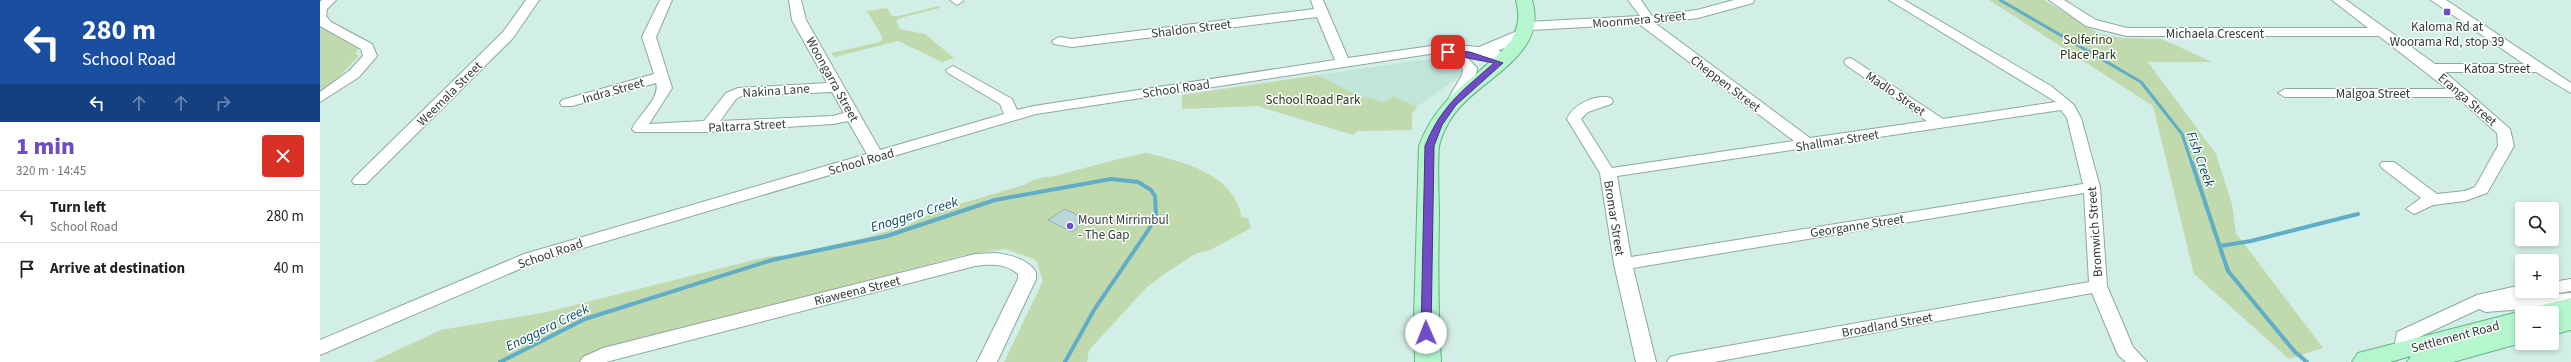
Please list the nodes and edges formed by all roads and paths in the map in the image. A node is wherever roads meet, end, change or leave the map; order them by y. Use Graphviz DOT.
graph roads {
  1 [pos="330,0"];
  2 [pos="533,0"];
  3 [pos="666,0"];
  4 [pos="795,0"];
  5 [pos="1524,0"];
  6 [pos="1634,0"];
  7 [pos="1748,0"];
  8 [pos="1895,0"];
  9 [pos="2055,0"];
  10 [pos="2338,0"];
  11 [pos="2437,0"];
  12 [pos="1320,6"];
  13 [pos="320,17"];
  14 [pos="1646,21"];
  15 [pos="1527,29"];
  16 [pos="2382,32"];
  17 [pos="1059,41"];
  18 [pos="1480,51"];
  19 [pos="1422,52"];
  20 [pos="1438,52"];
  21 [pos="1502,60"];
  22 [pos="1850,62"];
  23 [pos="1343,64"];
  24 [pos="2432,68"];
  25 [pos="2538,68"];
  26 [pos="953,70"];
  27 [pos="660,77"];
  28 [pos="836,87"];
  29 [pos="2571,89"];
  30 [pos="2285,93"];
  31 [pos="2461,93"];
  32 [pos="320,98"];
  33 [pos="1606,101"];
  34 [pos="567,103"];
  35 [pos="1453,103"];
  36 [pos="2067,105"];
  37 [pos="853,115"];
  38 [pos="1012,116"];
  39 [pos="1941,124"];
  40 [pos="708,127"];
  41 [pos="1808,144"];
  42 [pos="876,157"];
  43 [pos="2388,165"];
  44 [pos="1608,173"];
  45 [pos="360,181"];
  46 [pos="2092,187"];
  47 [pos="2434,200"];
  48 [pos="2414,208"];
  49 [pos="1623,264"];
  50 [pos="2571,285"];
  51 [pos="2098,286"];
  52 [pos="2559,287"];
  53 [pos="2515,292"];
  54 [pos="2571,299"];
  55 [pos="2571,306"];
  56 [pos="2559,309"];
  57 [pos="2448,316"];
  58 [pos="2571,322"];
  59 [pos="2559,325"];
  60 [pos="2515,331"];
  61 [pos="320,348"];
  62 [pos="2412,356"];
  63 [pos="590,362"];
  64 [pos="987,362"];
  65 [pos="1428,362"];
  66 [pos="1646,362"];
  67 [pos="1677,362"];
  68 [pos="2137,362"];
  69 [pos="2365,362"];
  1 -- 13 [label="street"];
  2 -- 45 [label="street, Weemala Street"];
  3 -- 27 [label="street"];
  4 -- 28 [label="street, Woongarra Street"];
  5 -- 15 [label="main road"];
  6 -- 14 [label="street, Cheppen Street"];
  7 -- 14 [label="street, Moonmera Street"];
  8 -- 36 [label="street, Bromwich Street"];
  9 -- 16 [label="street, Michaela Crescent"];
  10 -- 16 [label="street, Eranga Street"];
  11 -- 25 [label="street"];
  12 -- 17 [label="street, Shaldon Street"];
  12 -- 23 [label="street"];
  13 -- 32 [label="street"];
  14 -- 15 [label="street, Moonmera Street"];
  14 -- 41 [label="street, Cheppen Street"];
  15 -- 18 [label="street"];
  15 -- 21 [label="main road"];
  16 -- 24 [label="street, Eranga Street"];
  18 -- 19 [label="street, School Road"];
  18 -- 21 [label="street, School Road"];
  19 -- 20 [label="street, School Road"];
  19 -- 23 [label="street, School Road"];
  20 -- 21 [label="street, School Road"];
  20 -- 35 [label="street"];
  21 -- 35 [label="main road"];
  22 -- 39 [label="street, Madlo Street"];
  23 -- 38 [label="street, School Road"];
  24 -- 25 [label="street, Katoa Street"];
  24 -- 31 [label="street, Eranga Street"];
  25 -- 29 [label="street"];
  26 -- 38 [label="street"];
  27 -- 34 [label="street, Indra Street"];
  27 -- 40 [label="street, Paltarra Street"];
  28 -- 37 [label="street, Woongarra Street"];
  28 -- 40 [label="street, Nakina Lane"];
  30 -- 31 [label="street, Malgoa Street"];
  31 -- 47 [label="street, Eranga Street"];
  33 -- 44 [label="street, Bromar Street"];
  35 -- 65 [label="main road"];
  36 -- 39 [label="street, Shallmar Street"];
  36 -- 46 [label="street, Bromwich Street"];
  37 -- 40 [label="street, Paltarra Street"];
  37 -- 42 [label="street, Woongarra Street"];
  38 -- 42 [label="street, School Road"];
  39 -- 41 [label="street, Shallmar Street"];
  41 -- 44 [label="street, Shallmar Street"];
  42 -- 61 [label="street, School Road"];
  43 -- 47 [label="street"];
  44 -- 49 [label="street, Bromar Street"];
  46 -- 49 [label="street, Georganne Street"];
  46 -- 51 [label="street, Bromwich Street"];
  47 -- 48 [label="street, Eranga Street"];
  49 -- 66 [label="street, Bromar Street"];
  50 -- 52 [label="street"];
  51 -- 67 [label="street, Broadland Street"];
  51 -- 68 [label="street, Bromwich Street"];
  53 -- 57 [label="street"];
  54 -- 57 [label="street"];
  55 -- 56 [label="main road"];
  57 -- 62 [label="street"];
  58 -- 59 [label="main road"];
  60 -- 62 [label="main road, Settlement Road"];
  62 -- 69 [label="main road, Settlement Road"];
  63 -- 64 [label="street, Riaweena Street"];
}
